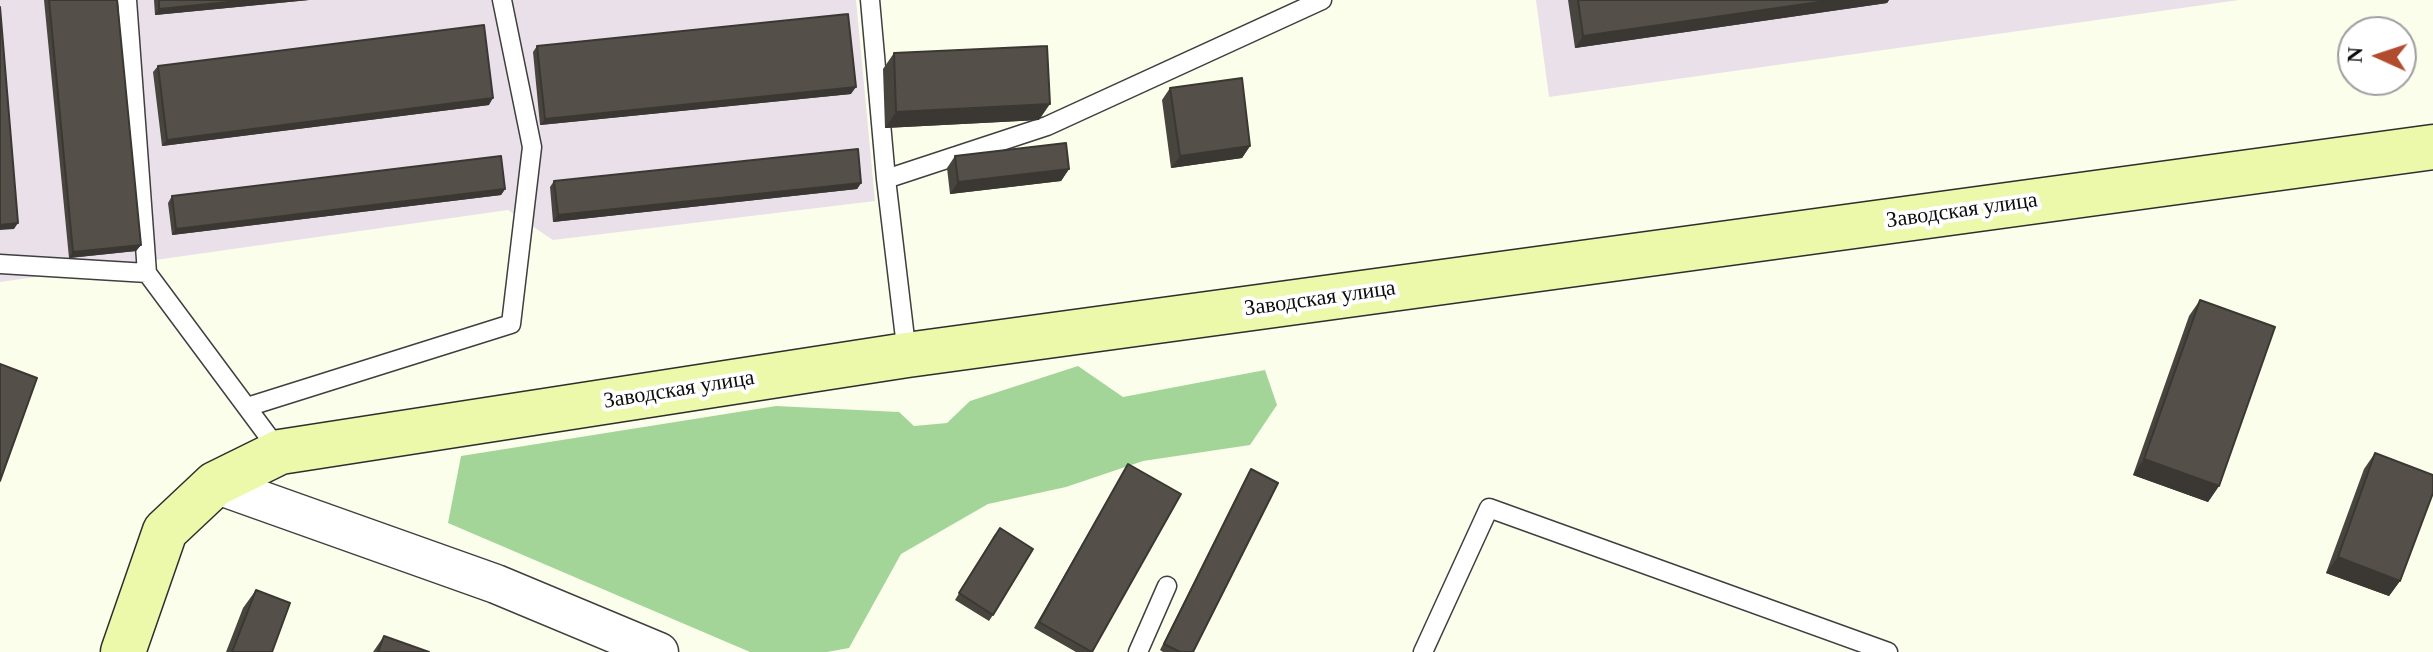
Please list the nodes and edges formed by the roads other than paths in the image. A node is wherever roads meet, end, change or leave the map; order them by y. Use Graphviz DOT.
graph roads {
  1 [pos="127,0"];
  2 [pos="502,0"];
  3 [pos="870,0"];
  4 [pos="1322,0"];
  5 [pos="2433,147"];
  6 [pos="886,179"];
  7 [pos="0,264"];
  8 [pos="147,273"];
  9 [pos="907,355"];
  10 [pos="247,407"];
  11 [pos="280,452"];
  12 [pos="215,484"];
  13 [pos="1167,586"];
  14 [pos="123,652"];
  15 [pos="659,652"];
  16 [pos="1138,652"];
  17 [pos="1423,652"];
  18 [pos="1888,652"];
  1 -- 8 [label="lane"];
  2 -- 10 [label="lane"];
  3 -- 6 [label="lane"];
  4 -- 6 [label="lane"];
  5 -- 9 [label="street, Заводская улица"];
  6 -- 9 [label="lane"];
  7 -- 8 [label="lane"];
  8 -- 10 [label="lane"];
  9 -- 11 [label="street, Заводская улица"];
  10 -- 11 [label="lane"];
  11 -- 12 [label="street, Заводская улица"];
  12 -- 14 [label="street, Заводская улица"];
  12 -- 15 [label="street"];
  13 -- 16 [label="lane"];
  17 -- 18 [label="lane"];
}
